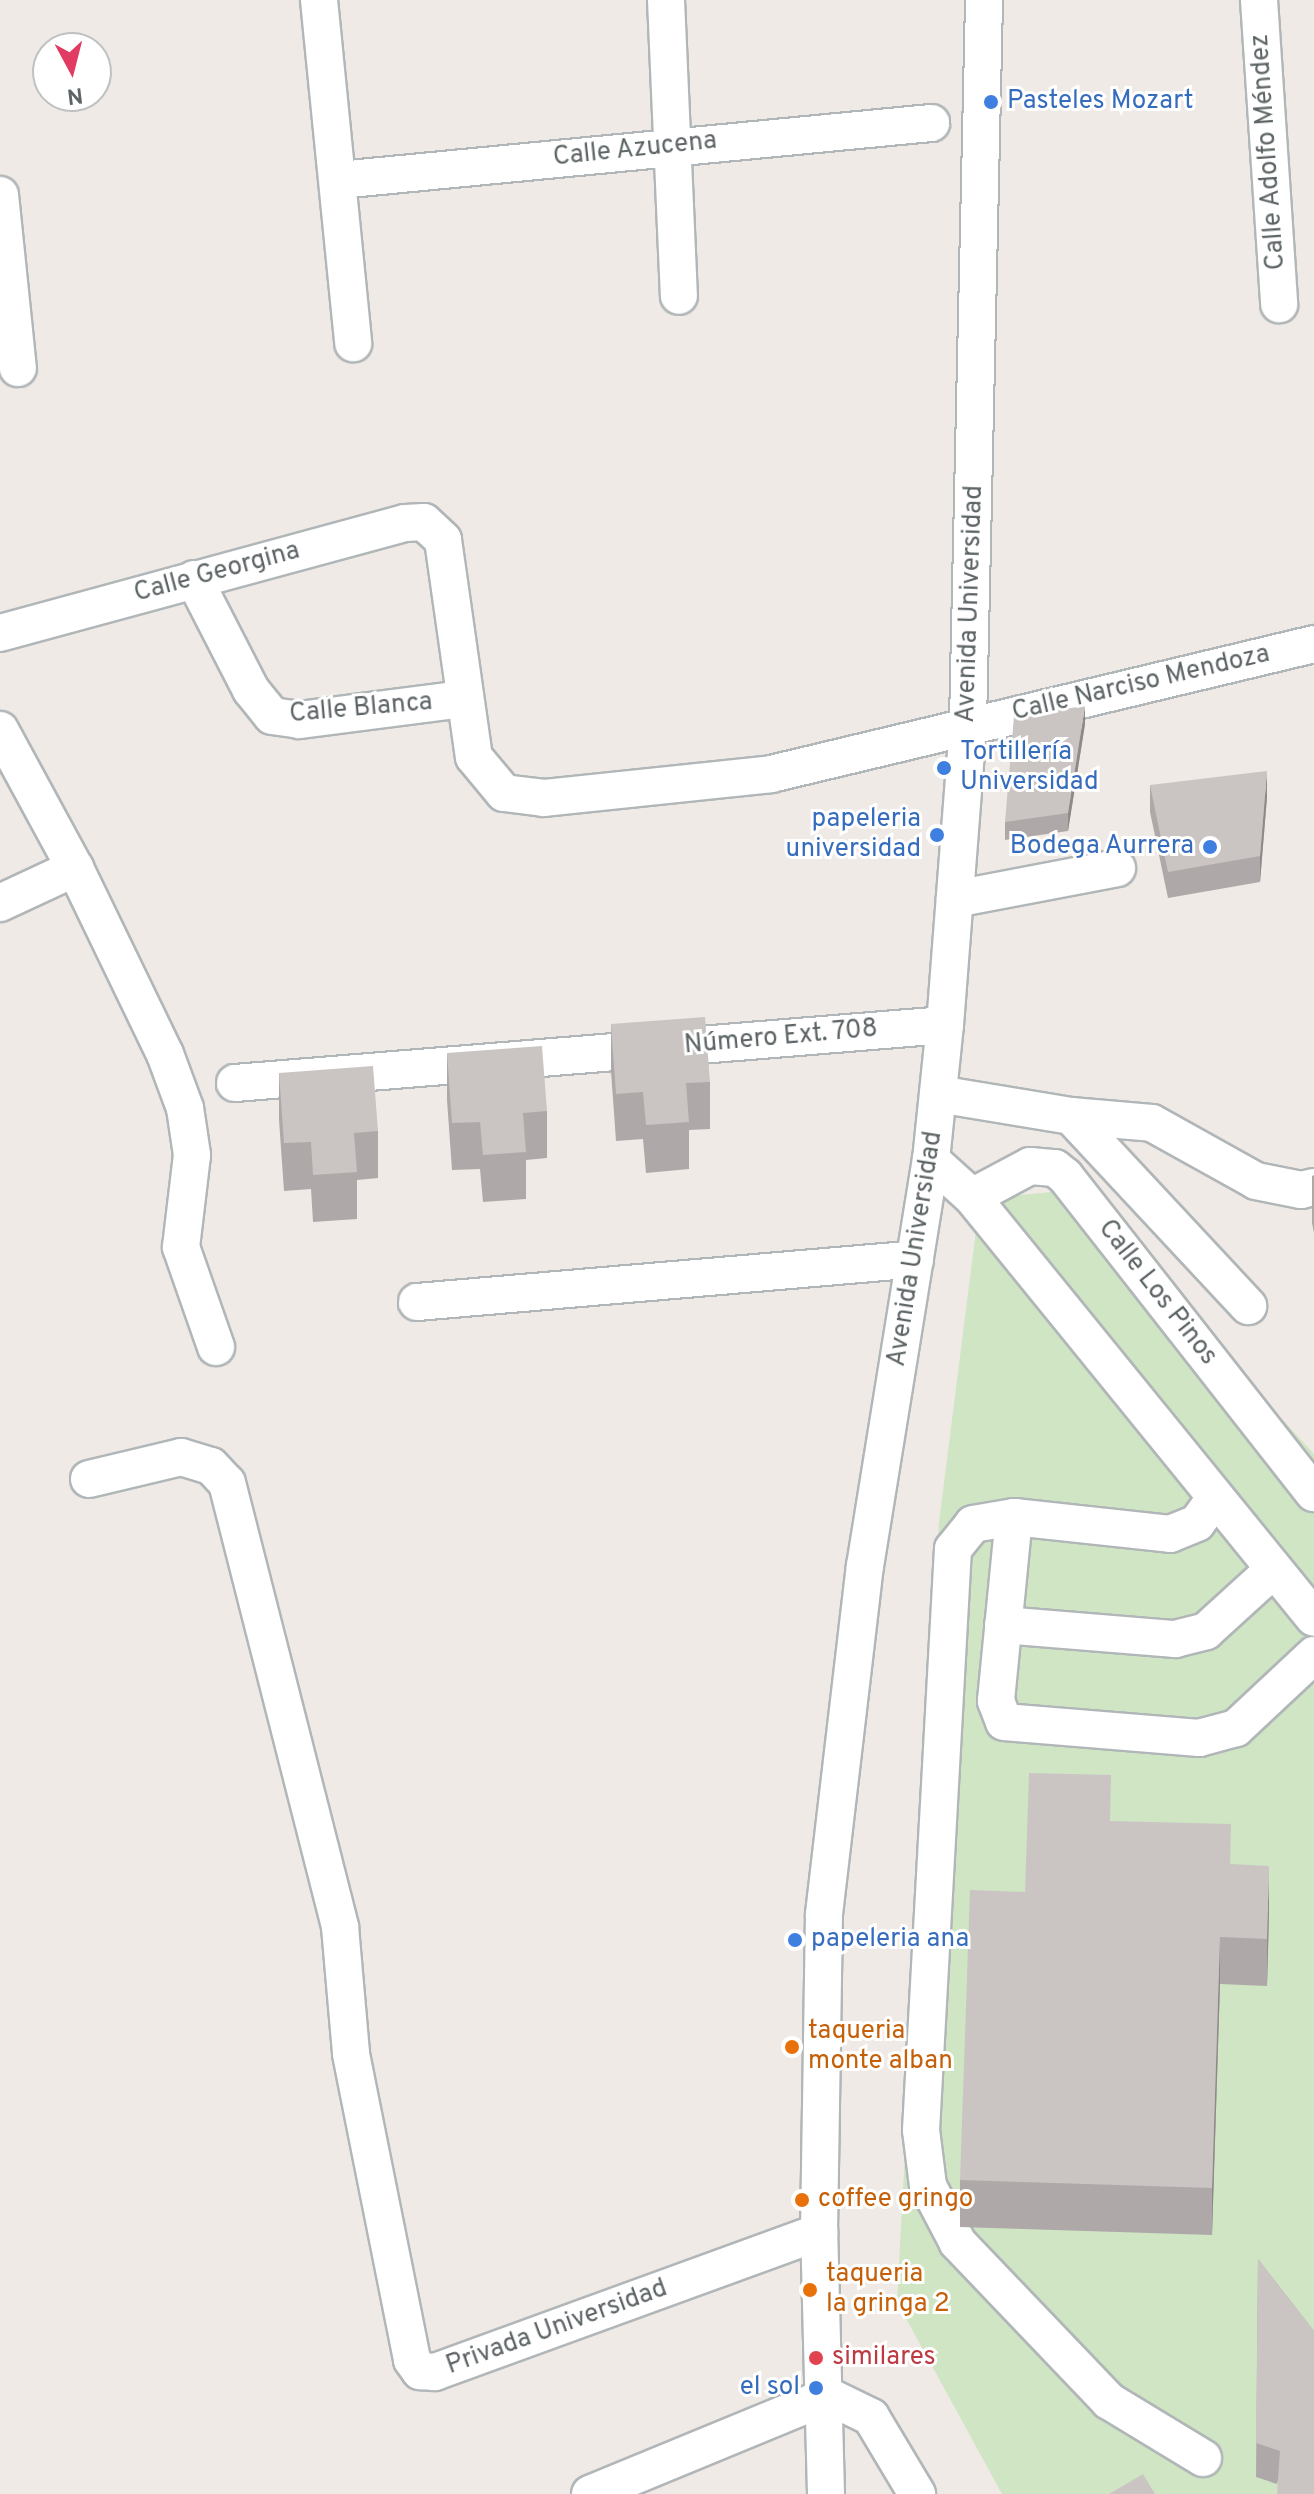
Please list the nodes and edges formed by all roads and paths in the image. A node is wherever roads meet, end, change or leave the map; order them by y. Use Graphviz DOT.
graph roads {
  1 [pos="319,0"];
  2 [pos="666,0"];
  3 [pos="984,0"];
  4 [pos="1259,0"];
  5 [pos="931,123"];
  6 [pos="672,146"];
  7 [pos="339,180"];
  8 [pos="0,195"];
  9 [pos="679,296"];
  10 [pos="1279,304"];
  11 [pos="353,343"];
  12 [pos="18,368"];
  13 [pos="434,527"];
  14 [pos="194,579"];
  15 [pos="0,633"];
  16 [pos="1314,644"];
  17 [pos="464,699"];
  18 [pos="968,723"];
  19 [pos="0,730"];
  20 [pos="75,868"];
  21 [pos="1117,868"];
  22 [pos="955,899"];
  23 [pos="0,903"];
  24 [pos="945,1025"];
  25 [pos="235,1083"];
  26 [pos="938,1094"];
  27 [pos="1071,1116"];
  28 [pos="931,1160"];
  29 [pos="1314,1187"];
  30 [pos="972,1197"];
  31 [pos="915,1259"];
  32 [pos="417,1302"];
  33 [pos="1248,1306"];
  34 [pos="216,1347"];
  35 [pos="89,1479"];
  36 [pos="1314,1493"];
  37 [pos="1214,1500"];
  38 [pos="1014,1517"];
  39 [pos="1273,1570"];
  40 [pos="1314,1618"];
  41 [pos="1003,1625"];
  42 [pos="1314,1655"];
  43 [pos="819,2232"];
  44 [pos="828,2396"];
  45 [pos="1203,2458"];
  46 [pos="590,2494"];
  47 [pos="826,2494"];
  48 [pos="917,2494"];
  1 -- 7 [label="street"];
  2 -- 6 [label="street"];
  3 -- 18 [label="street, Avenida Universidad"];
  4 -- 10 [label="street, Calle Adolfo Méndez"];
  5 -- 6 [label="street, Calle Azucena"];
  6 -- 7 [label="street, Calle Azucena"];
  6 -- 9 [label="street"];
  7 -- 11 [label="street"];
  8 -- 12 [label="street"];
  13 -- 14 [label="street, Calle Georgina"];
  13 -- 17 [label="street, Calle Narciso Mendoza"];
  14 -- 15 [label="street, Calle Georgina"];
  14 -- 17 [label="street, Calle Blanca"];
  16 -- 18 [label="street, Calle Narciso Mendoza"];
  17 -- 18 [label="street, Calle Narciso Mendoza"];
  18 -- 22 [label="street, Avenida Universidad"];
  19 -- 20 [label="street"];
  20 -- 23 [label="street"];
  20 -- 34 [label="street"];
  21 -- 22 [label="street"];
  22 -- 24 [label="street, Avenida Universidad"];
  24 -- 25 [label="street, Número Ext. 708"];
  24 -- 26 [label="street, Avenida Universidad"];
  26 -- 27 [label="street"];
  26 -- 28 [label="street, Avenida Universidad"];
  27 -- 29 [label="street"];
  27 -- 33 [label="street"];
  28 -- 30 [label="street"];
  28 -- 31 [label="street, Avenida Universidad"];
  30 -- 36 [label="street, Calle Los Pinos"];
  30 -- 37 [label="street"];
  31 -- 32 [label="street"];
  31 -- 43 [label="street, Avenida Universidad"];
  35 -- 43 [label="street, Privada Universidad"];
  37 -- 38 [label="street"];
  37 -- 39 [label="street"];
  38 -- 41 [label="street"];
  38 -- 45 [label="street"];
  39 -- 40 [label="street"];
  39 -- 41 [label="street"];
  41 -- 42 [label="street"];
  43 -- 44 [label="street, Avenida Universidad"];
  44 -- 46 [label="street"];
  44 -- 47 [label="street, Avenida Universidad"];
  44 -- 48 [label="street"];
}
